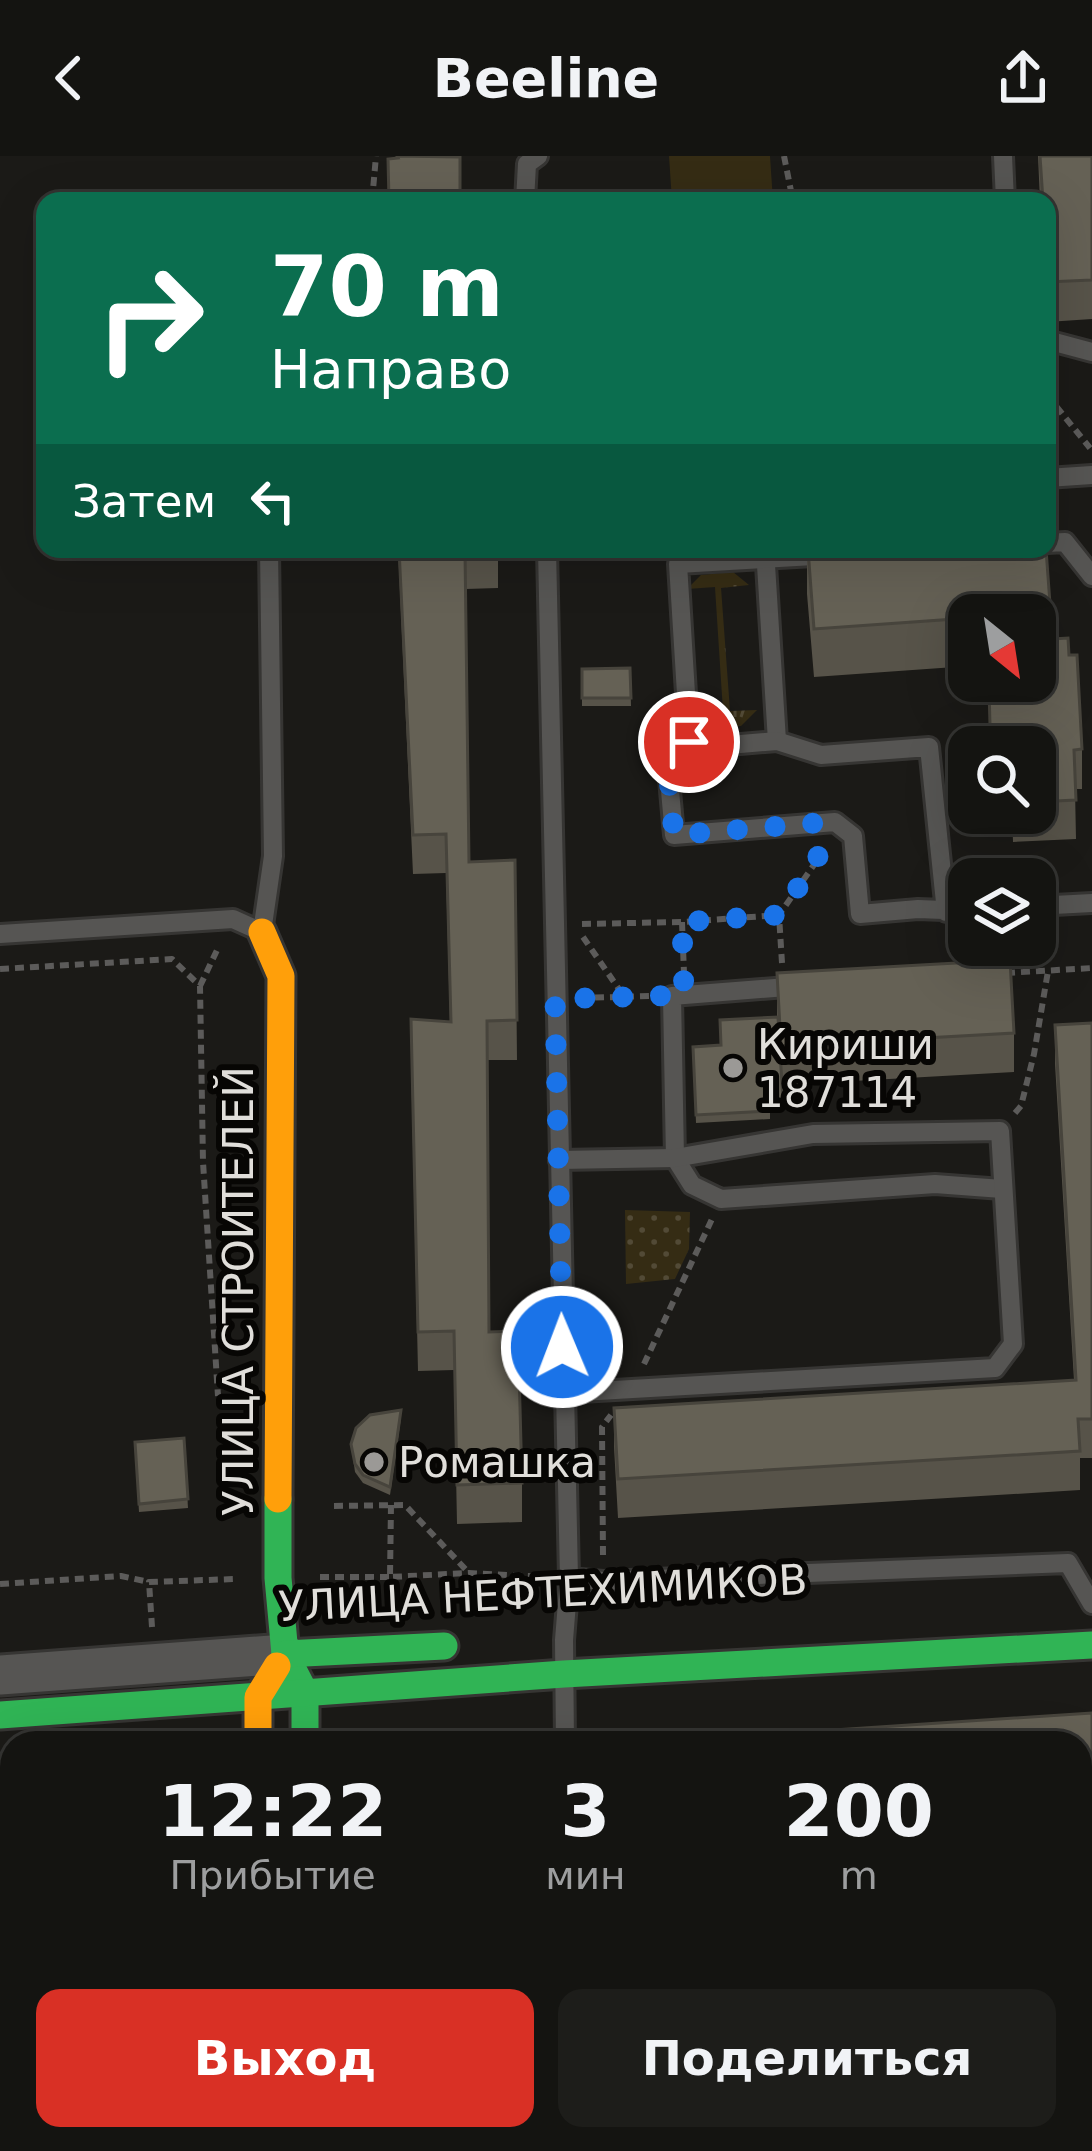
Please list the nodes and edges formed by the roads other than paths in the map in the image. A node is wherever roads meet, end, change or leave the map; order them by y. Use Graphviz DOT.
graph roads {
  1 [pos="538,156"];
  2 [pos="1003,156"];
  3 [pos="525,192"];
  4 [pos="1005,192"];
  5 [pos="1056,342"];
  6 [pos="1092,352"];
  7 [pos="1092,475"];
  8 [pos="1056,477"];
  9 [pos="1056,542"];
  10 [pos="269,558"];
  11 [pos="548,558"];
  12 [pos="730,558"];
  13 [pos="765,558"];
  14 [pos="1092,576"];
  15 [pos="777,741"];
  16 [pos="689,742"];
  17 [pos="1092,903"];
  18 [pos="1056,905"];
  19 [pos="946,912"];
  20 [pos="262,932"];
  21 [pos="0,934"];
  22 [pos="830,983"];
  23 [pos="675,1159"];
  24 [pos="559,1160"];
  25 [pos="1002,1189"];
  26 [pos="563,1393"];
  27 [pos="569,1578"];
  28 [pos="1084,1611"];
  29 [pos="477,1644"];
  30 [pos="1092,1645"];
  31 [pos="285,1654"];
  32 [pos="564,1674"];
  33 [pos="0,1675"];
  34 [pos="305,1693"];
  35 [pos="258,1696"];
  36 [pos="0,1715"];
  37 [pos="258,1731"];
  38 [pos="305,1731"];
  39 [pos="565,1731"];
  1 -- 3 [label="lane"];
  2 -- 4 [label="lane"];
  5 -- 6 [label="lane"];
  7 -- 8 [label="lane"];
  9 -- 14 [label="lane"];
  10 -- 20 [label="lane"];
  11 -- 24 [label="lane"];
  12 -- 16 [label="lane"];
  13 -- 15 [label="lane"];
  15 -- 16 [label="lane"];
  15 -- 19 [label="lane"];
  16 -- 19 [label="lane"];
  17 -- 18 [label="lane"];
  20 -- 21 [label="lane"];
  20 -- 31 [label="street, УЛИЦА СТРОИТЕЛЕЙ"];
  22 -- 23 [label="lane"];
  23 -- 24 [label="lane"];
  23 -- 25 [label="lane"];
  23 -- 25 [label="lane"];
  24 -- 26 [label="lane"];
  25 -- 26 [label="lane"];
  26 -- 27 [label="lane"];
  27 -- 28 [label="lane"];
  27 -- 32 [label="lane"];
  29 -- 31 [label="street, УЛИЦА НЕФТЕХИМИКОВ"];
  30 -- 32 [label="street"];
  31 -- 33 [label="street, УЛИЦА НЕФТЕХИМИКОВ"];
  31 -- 34 [label="street, УЛИЦА СТРОИТЕЛЕЙ"];
  31 -- 35 [label="street"];
  32 -- 34 [label="street"];
  32 -- 39 [label="lane"];
  34 -- 35 [label="street"];
  34 -- 38 [label="street, УЛИЦА СТРОИТЕЛЕЙ"];
  35 -- 36 [label="street"];
  35 -- 37 [label="street"];
}
